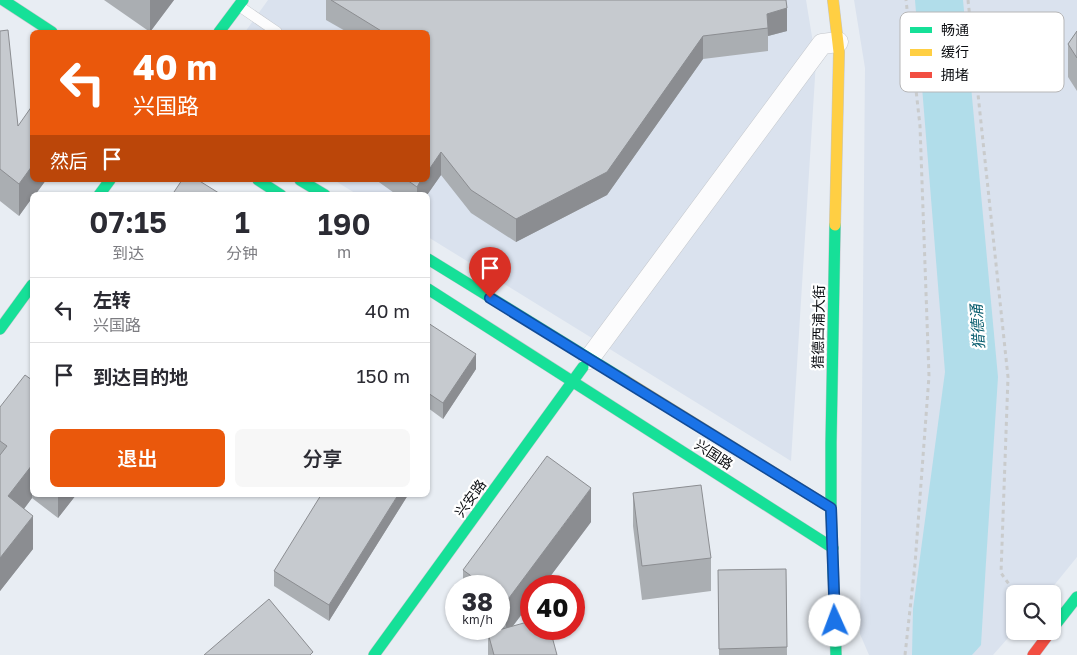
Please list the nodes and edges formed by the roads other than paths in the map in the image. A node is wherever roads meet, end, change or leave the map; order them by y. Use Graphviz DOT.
graph roads {
  1 [pos="3,0"];
  2 [pos="833,0"];
  3 [pos="241,3"];
  4 [pos="49,30"];
  5 [pos="221,30"];
  6 [pos="275,30"];
  7 [pos="838,42"];
  8 [pos="261,182"];
  9 [pos="306,182"];
  10 [pos="276,192"];
  11 [pos="320,192"];
  12 [pos="430,260"];
  13 [pos="30,288"];
  14 [pos="430,289"];
  15 [pos="0,329"];
  16 [pos="589,359"];
  17 [pos="573,382"];
  18 [pos="831,508"];
  19 [pos="832,548"];
  20 [pos="1077,597"];
  21 [pos="1061,618"];
  22 [pos="1042,640"];
  23 [pos="1044,640"];
  24 [pos="374,655"];
  25 [pos="836,655"];
  26 [pos="1028,655"];
  27 [pos="1034,655"];
  1 -- 4 [label="street"];
  2 -- 7 [label="street, 猎德西浦大街"];
  3 -- 5 [label="street"];
  3 -- 6 [label="lane"];
  7 -- 16 [label="street"];
  7 -- 18 [label="street, 猎德西浦大街"];
  8 -- 10 [label="street"];
  9 -- 11 [label="street"];
  12 -- 16 [label="street, 兴国路"];
  13 -- 15 [label="street"];
  14 -- 17 [label="street, 兴国路"];
  16 -- 17 [label="street, 兴安路"];
  16 -- 18 [label="street, 兴国路"];
  17 -- 19 [label="street, 兴国路"];
  17 -- 24 [label="street, 兴安路"];
  18 -- 19 [label="street, 猎德西浦大街"];
  19 -- 25 [label="street, 猎德西浦大街"];
  20 -- 21 [label="street"];
  22 -- 26 [label="street"];
  23 -- 27 [label="street"];
}
